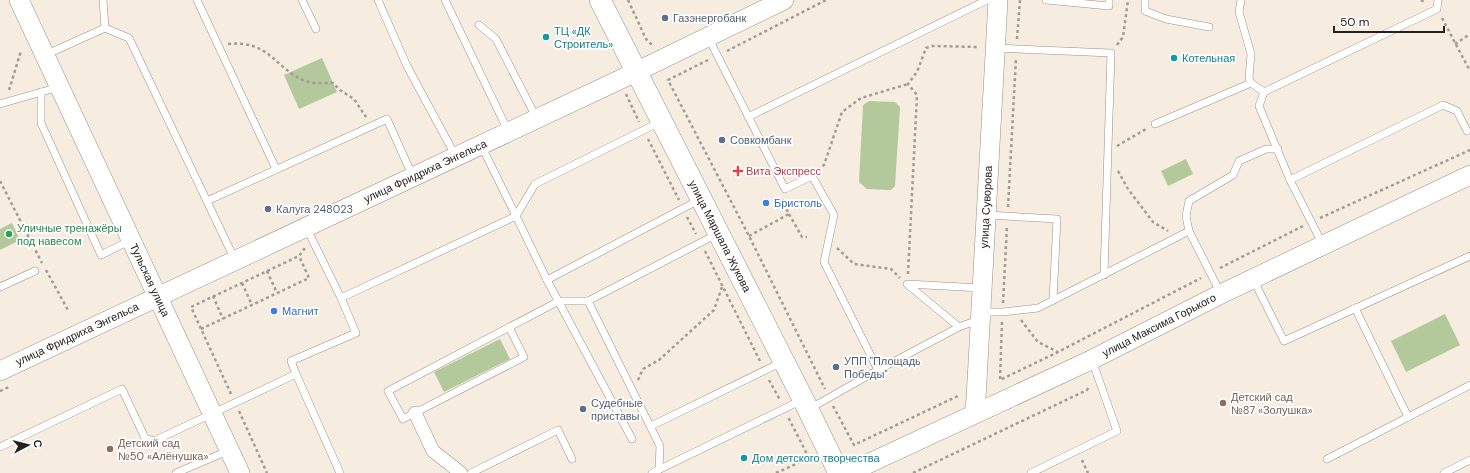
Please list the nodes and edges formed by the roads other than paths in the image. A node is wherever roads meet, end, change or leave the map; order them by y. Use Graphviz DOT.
graph roads {
  1 [pos="19,0"];
  2 [pos="103,0"];
  3 [pos="197,0"];
  4 [pos="302,0"];
  5 [pos="378,0"];
  6 [pos="445,0"];
  7 [pos="600,0"];
  8 [pos="987,0"];
  9 [pos="998,0"];
  10 [pos="1046,0"];
  11 [pos="1109,0"];
  12 [pos="1145,0"];
  13 [pos="1241,0"];
  14 [pos="1438,0"];
  15 [pos="781,1"];
  16 [pos="479,25"];
  17 [pos="1209,27"];
  18 [pos="105,28"];
  19 [pos="316,29"];
  20 [pos="708,37"];
  21 [pos="988,47"];
  22 [pos="44,55"];
  23 [pos="636,72"];
  24 [pos="1251,83"];
  25 [pos="60,87"];
  26 [pos="41,92"];
  27 [pos="1264,92"];
  28 [pos="2,103"];
  29 [pos="748,117"];
  30 [pos="537,119"];
  31 [pos="1155,124"];
  32 [pos="652,126"];
  33 [pos="1467,131"];
  34 [pos="509,132"];
  35 [pos="481,145"];
  36 [pos="1278,149"];
  37 [pos="456,157"];
  38 [pos="276,169"];
  39 [pos="1470,175"];
  40 [pos="413,177"];
  41 [pos="1290,180"];
  42 [pos="207,201"];
  43 [pos="692,203"];
  44 [pos="986,215"];
  45 [pos="516,216"];
  46 [pos="306,227"];
  47 [pos="1189,231"];
  48 [pos="709,238"];
  49 [pos="131,240"];
  50 [pos="1323,245"];
  51 [pos="1470,256"];
  52 [pos="235,261"];
  53 [pos="35,271"];
  54 [pos="1104,275"];
  55 [pos="1253,279"];
  56 [pos="548,280"];
  57 [pos="0,287"];
  58 [pos="982,288"];
  59 [pos="1221,294"];
  60 [pos="158,296"];
  61 [pos="341,298"];
  62 [pos="1053,300"];
  63 [pos="559,301"];
  64 [pos="588,301"];
  65 [pos="1355,308"];
  66 [pos="980,316"];
  67 [pos="509,327"];
  68 [pos="959,328"];
  69 [pos="784,361"];
  70 [pos="1094,367"];
  71 [pos="878,370"];
  72 [pos="0,371"];
  73 [pos="296,374"];
  74 [pos="1470,385"];
  75 [pos="806,404"];
  76 [pos="415,413"];
  77 [pos="213,414"];
  78 [pos="974,414"];
  79 [pos="1408,417"];
  80 [pos="651,426"];
  81 [pos="632,438"];
  82 [pos="0,447"];
  83 [pos="230,450"];
  84 [pos="1328,458"];
  85 [pos="572,460"];
  86 [pos="1470,460"];
  87 [pos="659,469"];
  88 [pos="176,473"];
  89 [pos="240,473"];
  90 [pos="340,473"];
  91 [pos="461,473"];
  92 [pos="471,473"];
  93 [pos="652,473"];
  94 [pos="839,473"];
  95 [pos="848,473"];
  96 [pos="1031,473"];
  97 [pos="1444,473"];
  1 -- 22 [label="street, Тульская улица"];
  2 -- 18 [label="lane"];
  3 -- 38 [label="lane"];
  4 -- 19 [label="lane"];
  5 -- 37 [label="lane"];
  6 -- 34 [label="lane"];
  7 -- 23 [label="main road, улица Маршала Жукова"];
  8 -- 29 [label="lane"];
  9 -- 21 [label="street, улица Суворова"];
  10 -- 11 [label="lane"];
  12 -- 17 [label="lane"];
  13 -- 24 [label="lane"];
  14 -- 27 [label="lane"];
  15 -- 20 [label="street, улица Фридриха Энгельса"];
  16 -- 30 [label="lane"];
  18 -- 22 [label="lane"];
  18 -- 42 [label="lane"];
  20 -- 23 [label="street, улица Фридриха Энгельса"];
  20 -- 29 [label="lane"];
  21 -- 44 [label="street, улица Суворова"];
  21 -- 54 [label="lane"];
  22 -- 25 [label="street, Тульская улица"];
  23 -- 30 [label="street, улица Фридриха Энгельса"];
  23 -- 32 [label="main road, улица Маршала Жукова"];
  24 -- 27 [label="lane"];
  24 -- 31 [label="lane"];
  25 -- 26 [label="lane"];
  25 -- 49 [label="street, Тульская улица"];
  26 -- 28 [label="lane"];
  26 -- 49 [label="lane"];
  27 -- 36 [label="lane"];
  29 -- 71 [label="lane"];
  30 -- 34 [label="street, улица Фридриха Энгельса"];
  32 -- 43 [label="main road, улица Маршала Жукова"];
  32 -- 45 [label="lane"];
  33 -- 41 [label="lane"];
  34 -- 35 [label="street, улица Фридриха Энгельса"];
  35 -- 37 [label="street, улица Фридриха Энгельса"];
  35 -- 45 [label="lane"];
  36 -- 41 [label="lane"];
  36 -- 47 [label="lane"];
  37 -- 40 [label="street, улица Фридриха Энгельса"];
  38 -- 40 [label="lane"];
  38 -- 42 [label="lane"];
  39 -- 50 [label="street, улица Максима Горького"];
  40 -- 46 [label="street, улица Фридриха Энгельса"];
  41 -- 50 [label="lane"];
  42 -- 52 [label="lane"];
  43 -- 48 [label="main road, улица Маршала Жукова"];
  43 -- 56 [label="lane"];
  44 -- 58 [label="street, улица Суворова"];
  44 -- 62 [label="lane"];
  45 -- 56 [label="lane"];
  45 -- 61 [label="lane"];
  46 -- 52 [label="street, улица Фридриха Энгельса"];
  46 -- 61 [label="lane"];
  47 -- 54 [label="lane"];
  47 -- 59 [label="lane"];
  48 -- 64 [label="lane"];
  48 -- 69 [label="main road, улица Маршала Жукова"];
  49 -- 60 [label="street, Тульская улица"];
  50 -- 55 [label="street, улица Максима Горького"];
  51 -- 65 [label="lane"];
  52 -- 60 [label="street, улица Фридриха Энгельса"];
  53 -- 57 [label="lane"];
  54 -- 62 [label="lane"];
  55 -- 59 [label="street, улица Максима Горького"];
  55 -- 65 [label="lane"];
  56 -- 63 [label="lane"];
  58 -- 66 [label="street, улица Суворова"];
  58 -- 68 [label="lane"];
  59 -- 70 [label="street, улица Максима Горького"];
  60 -- 72 [label="street, улица Фридриха Энгельса"];
  60 -- 77 [label="street, Тульская улица"];
  61 -- 73 [label="lane"];
  62 -- 66 [label="lane"];
  63 -- 64 [label="lane"];
  63 -- 67 [label="lane"];
  63 -- 81 [label="lane"];
  64 -- 80 [label="lane"];
  65 -- 79 [label="lane"];
  66 -- 68 [label="lane"];
  66 -- 78 [label="street, улица Суворова"];
  67 -- 76 [label="lane"];
  67 -- 76 [label="lane"];
  68 -- 71 [label="lane"];
  69 -- 75 [label="main road, улица Маршала Жукова"];
  69 -- 80 [label="lane"];
  70 -- 78 [label="street, улица Максима Горького"];
  70 -- 96 [label="lane"];
  71 -- 75 [label="lane"];
  73 -- 77 [label="lane"];
  73 -- 90 [label="lane"];
  74 -- 79 [label="lane"];
  75 -- 87 [label="lane"];
  75 -- 94 [label="main road, улица Маршала Жукова"];
  76 -- 91 [label="street"];
  77 -- 82 [label="lane"];
  77 -- 83 [label="street, Тульская улица"];
  78 -- 95 [label="street, улица Максима Горького"];
  79 -- 84 [label="lane"];
  80 -- 87 [label="lane"];
  83 -- 88 [label="lane"];
  83 -- 89 [label="street, Тульская улица"];
  85 -- 92 [label="lane"];
  86 -- 97 [label="lane"];
  87 -- 93 [label="lane"];
}
